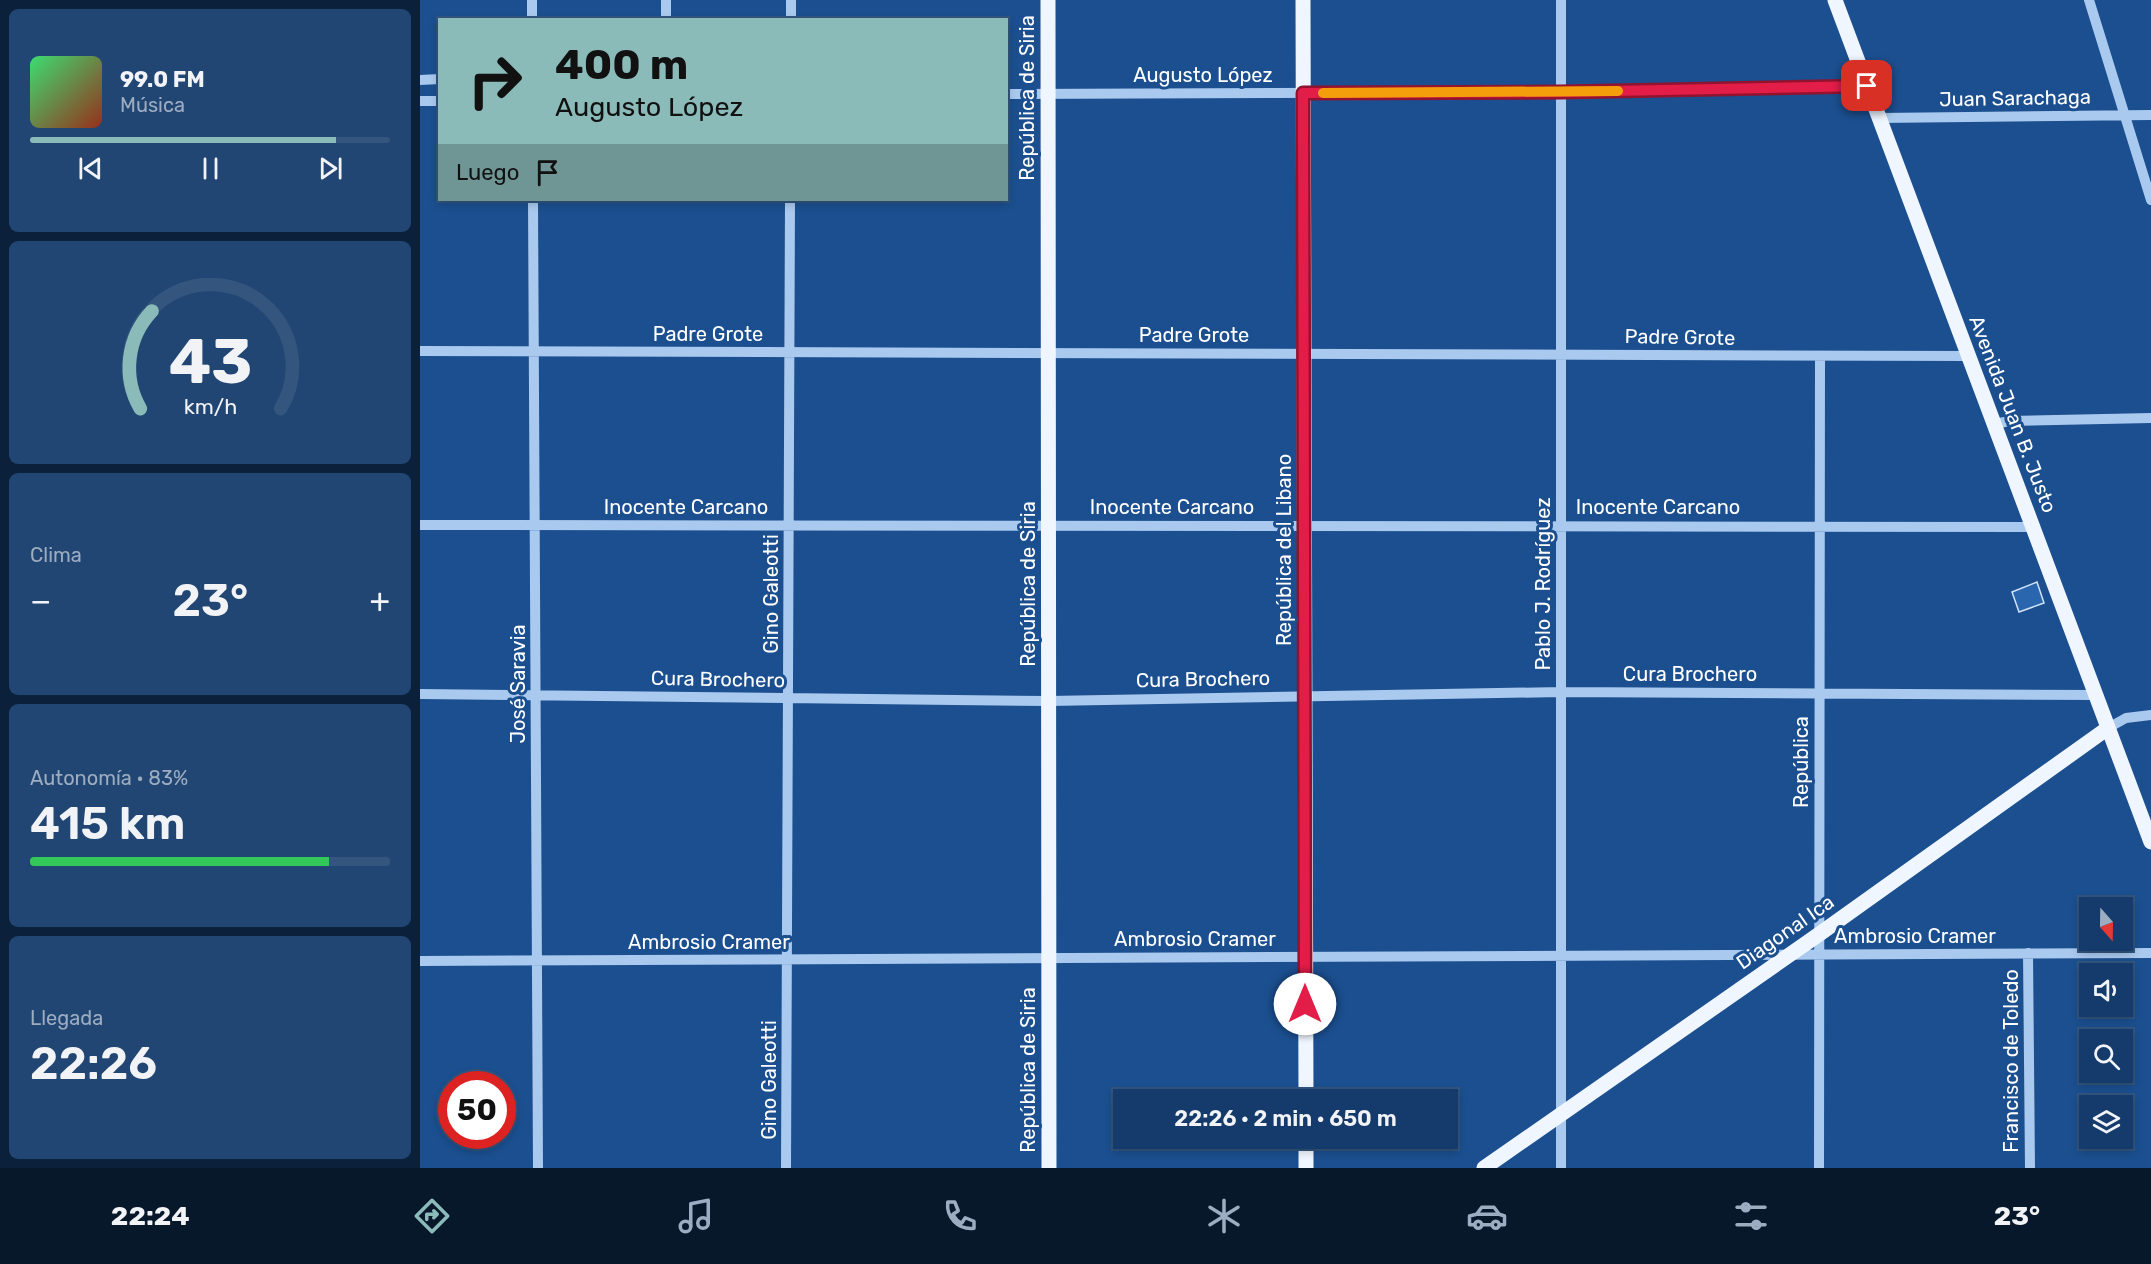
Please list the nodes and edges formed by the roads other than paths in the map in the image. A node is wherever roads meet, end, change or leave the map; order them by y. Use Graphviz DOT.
graph roads {
  1 [pos="532,0"];
  2 [pos="666,0"];
  3 [pos="791,0"];
  4 [pos="1048,0"];
  5 [pos="1303,0"];
  6 [pos="1561,0"];
  7 [pos="1835,0"];
  8 [pos="2089,0"];
  9 [pos="532,18"];
  10 [pos="666,18"];
  11 [pos="791,18"];
  12 [pos="420,80"];
  13 [pos="438,80"];
  14 [pos="1867,86"];
  15 [pos="1561,92"];
  16 [pos="1048,93"];
  17 [pos="1303,93"];
  18 [pos="1008,94"];
  19 [pos="420,101"];
  20 [pos="438,101"];
  21 [pos="2124,115"];
  22 [pos="2151,115"];
  23 [pos="1879,118"];
  24 [pos="2151,200"];
  25 [pos="533,201"];
  26 [pos="790,201"];
  27 [pos="420,351"];
  28 [pos="534,351"];
  29 [pos="790,352"];
  30 [pos="1049,352"];
  31 [pos="1304,353"];
  32 [pos="1561,353"];
  33 [pos="1968,356"];
  34 [pos="1820,357"];
  35 [pos="2151,418"];
  36 [pos="1994,424"];
  37 [pos="420,525"];
  38 [pos="535,525"];
  39 [pos="789,525"];
  40 [pos="1049,525"];
  41 [pos="1304,525"];
  42 [pos="1561,525"];
  43 [pos="1819,525"];
  44 [pos="2033,527"];
  45 [pos="1561,692"];
  46 [pos="1819,692"];
  47 [pos="420,694"];
  48 [pos="1305,694"];
  49 [pos="536,695"];
  50 [pos="2096,695"];
  51 [pos="788,698"];
  52 [pos="1049,700"];
  53 [pos="2151,715"];
  54 [pos="2108,728"];
  55 [pos="2151,842"];
  56 [pos="1818,935"];
  57 [pos="2028,953"];
  58 [pos="2151,953"];
  59 [pos="1791,954"];
  60 [pos="1818,954"];
  61 [pos="1561,955"];
  62 [pos="1305,957"];
  63 [pos="1049,958"];
  64 [pos="787,959"];
  65 [pos="537,960"];
  66 [pos="420,961"];
  67 [pos="1306,1089"];
  68 [pos="1561,1114"];
  69 [pos="1306,1149"];
  70 [pos="538,1168"];
  71 [pos="786,1168"];
  72 [pos="1049,1168"];
  73 [pos="1306,1168"];
  74 [pos="1484,1168"];
  75 [pos="1561,1168"];
  76 [pos="1819,1168"];
  77 [pos="2030,1168"];
  1 -- 9 [label="street"];
  2 -- 10 [label="street"];
  3 -- 11 [label="street"];
  4 -- 16 [label="main road, República de Siria"];
  5 -- 17 [label="main road, República del Libano"];
  6 -- 15 [label="street, Pablo J. Rodríguez"];
  7 -- 14 [label="main road, Avenida Juan B. Justo"];
  8 -- 21 [label="street"];
  12 -- 13 [label="street"];
  14 -- 15 [label="street, Augusto López"];
  14 -- 23 [label="main road, Avenida Juan B. Justo"];
  15 -- 17 [label="street, Augusto López"];
  15 -- 32 [label="street, Pablo J. Rodríguez"];
  16 -- 17 [label="street, Augusto López"];
  16 -- 18 [label="street, Augusto López"];
  16 -- 30 [label="main road, República de Siria"];
  17 -- 31 [label="main road, República del Libano"];
  19 -- 20 [label="street"];
  21 -- 22 [label="street, Juan Sarachaga"];
  21 -- 23 [label="street, Juan Sarachaga"];
  21 -- 24 [label="street"];
  23 -- 33 [label="main road, Avenida Juan B. Justo"];
  25 -- 28 [label="street, José Saravia"];
  26 -- 29 [label="street, Gino Galeotti"];
  27 -- 28 [label="street, Padre Grote"];
  28 -- 29 [label="street, Padre Grote"];
  28 -- 38 [label="street, José Saravia"];
  29 -- 30 [label="street, Padre Grote"];
  29 -- 39 [label="street, Gino Galeotti"];
  30 -- 31 [label="street, Padre Grote"];
  30 -- 40 [label="main road, República de Siria"];
  31 -- 32 [label="street, Padre Grote"];
  31 -- 41 [label="main road, República del Libano"];
  32 -- 34 [label="street, Padre Grote"];
  32 -- 42 [label="street, Pablo J. Rodríguez"];
  33 -- 34 [label="street, Padre Grote"];
  33 -- 36 [label="main road, Avenida Juan B. Justo"];
  34 -- 43 [label="street, República"];
  35 -- 36 [label="street"];
  36 -- 44 [label="main road, Avenida Juan B. Justo"];
  37 -- 38 [label="street, Inocente Carcano"];
  38 -- 39 [label="street, Inocente Carcano"];
  38 -- 49 [label="street, José Saravia"];
  39 -- 40 [label="street, Inocente Carcano"];
  39 -- 51 [label="street, Gino Galeotti"];
  40 -- 41 [label="street, Inocente Carcano"];
  40 -- 52 [label="main road, República de Siria"];
  41 -- 42 [label="street, Inocente Carcano"];
  41 -- 48 [label="main road, República del Libano"];
  42 -- 43 [label="street, Inocente Carcano"];
  42 -- 45 [label="street, Pablo J. Rodríguez"];
  43 -- 44 [label="street, Inocente Carcano"];
  43 -- 46 [label="street, República"];
  44 -- 50 [label="main road, Avenida Juan B. Justo"];
  45 -- 46 [label="street, Cura Brochero"];
  45 -- 48 [label="street, Cura Brochero"];
  45 -- 61 [label="street, Pablo J. Rodríguez"];
  46 -- 50 [label="street, Cura Brochero"];
  46 -- 56 [label="street, República"];
  47 -- 49 [label="street, Cura Brochero"];
  48 -- 52 [label="street, Cura Brochero"];
  48 -- 62 [label="main road, República del Libano"];
  49 -- 51 [label="street, Cura Brochero"];
  49 -- 65 [label="street, José Saravia"];
  50 -- 54 [label="main road, Avenida Juan B. Justo"];
  51 -- 52 [label="street, Cura Brochero"];
  51 -- 64 [label="street, Gino Galeotti"];
  52 -- 63 [label="main road, República de Siria"];
  53 -- 54 [label="street"];
  54 -- 55 [label="main road, Avenida Juan B. Justo"];
  54 -- 56 [label="main road, Diagonal Ica"];
  56 -- 59 [label="main road, Diagonal Ica"];
  56 -- 60 [label="street, República"];
  57 -- 58 [label="street, Ambrosio Cramer"];
  57 -- 60 [label="street, Ambrosio Cramer"];
  57 -- 77 [label="street, Francisco de Toledo"];
  59 -- 60 [label="street, Ambrosio Cramer"];
  59 -- 61 [label="street, Ambrosio Cramer"];
  59 -- 68 [label="main road, Diagonal Ica"];
  60 -- 76 [label="street, República"];
  61 -- 62 [label="street, Ambrosio Cramer"];
  61 -- 68 [label="street, Pablo J. Rodríguez"];
  62 -- 63 [label="street, Ambrosio Cramer"];
  62 -- 67 [label="main road, República del Libano"];
  63 -- 64 [label="street, Ambrosio Cramer"];
  63 -- 72 [label="main road, República de Siria"];
  64 -- 65 [label="street, Ambrosio Cramer"];
  64 -- 71 [label="street, Gino Galeotti"];
  65 -- 66 [label="street, Ambrosio Cramer"];
  65 -- 70 [label="street, José Saravia"];
  68 -- 74 [label="main road, Diagonal Ica"];
  68 -- 75 [label="street, Pablo J. Rodríguez"];
  69 -- 73 [label="main road"];
}
